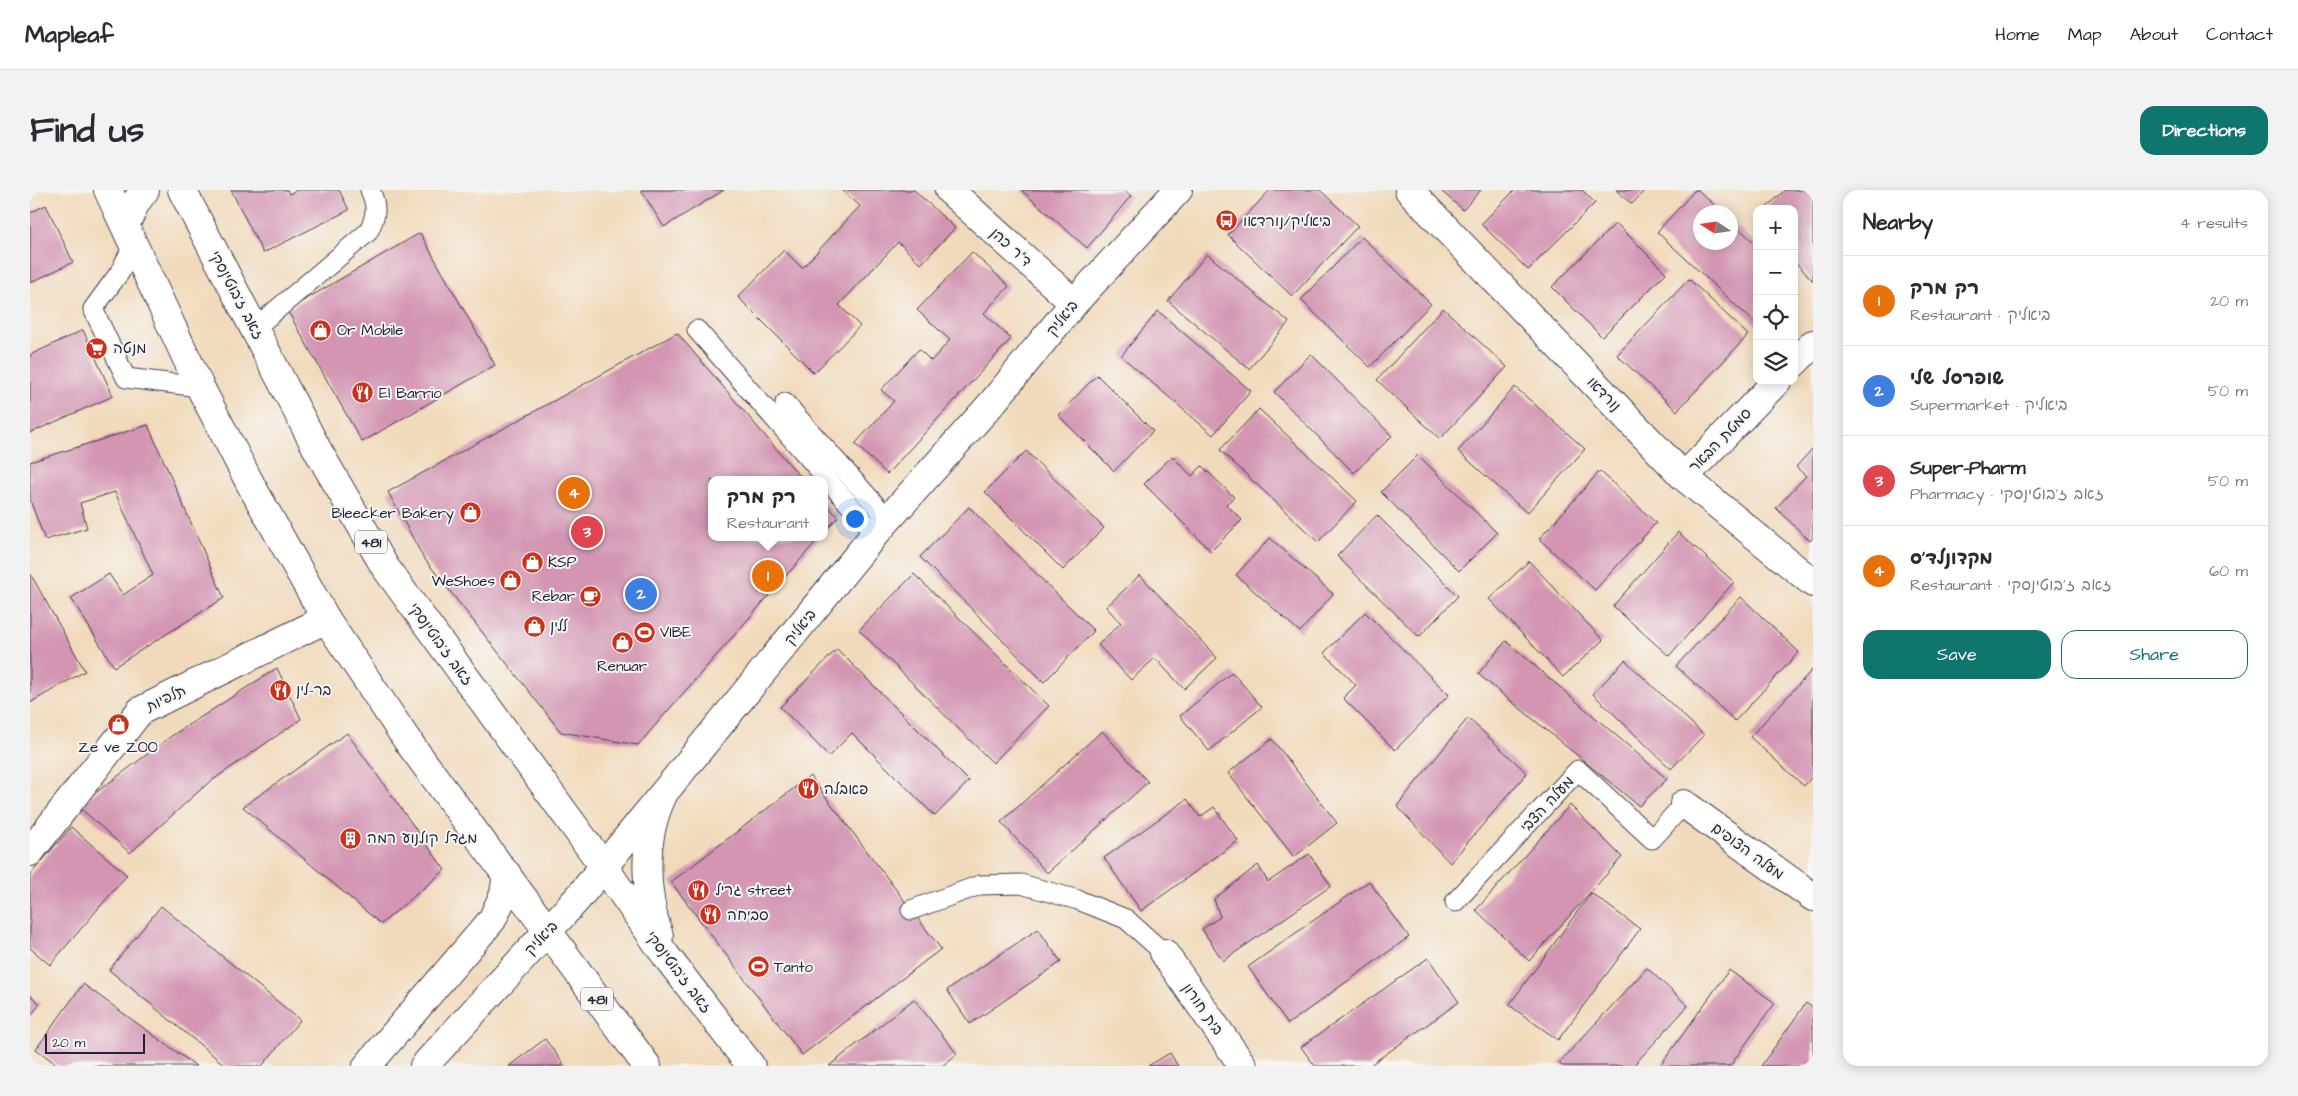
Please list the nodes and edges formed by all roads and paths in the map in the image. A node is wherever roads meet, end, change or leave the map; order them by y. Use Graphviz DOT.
graph roads {
  1 [pos="108,190"];
  2 [pos="145,190"];
  3 [pos="182,190"];
  4 [pos="370,190"];
  5 [pos="949,190"];
  6 [pos="1178,190"];
  7 [pos="1409,190"];
  8 [pos="129,235"];
  9 [pos="1074,303"];
  10 [pos="255,328"];
  11 [pos="697,330"];
  12 [pos="1813,344"];
  13 [pos="1798,360"];
  14 [pos="1773,385"];
  15 [pos="200,387"];
  16 [pos="785,403"];
  17 [pos="1684,477"];
  18 [pos="882,527"];
  19 [pos="1813,584"];
  20 [pos="326,619"];
  21 [pos="662,797"];
  22 [pos="1684,804"];
  23 [pos="35,835"];
  24 [pos="604,867"];
  25 [pos="508,874"];
  26 [pos="1813,898"];
  27 [pos="1455,902"];
  28 [pos="911,910"];
  29 [pos="547,932"];
  30 [pos="1164,953"];
  31 [pos="666,956"];
  32 [pos="367,1066"];
  33 [pos="424,1066"];
  34 [pos="646,1066"];
  35 [pos="750,1066"];
  36 [pos="1243,1066"];
  1 -- 8 [label="street, 481"];
  2 -- 8 [label="street"];
  3 -- 10 [label="street, זאב ז'בוטינסקי / 481"];
  4 -- 10 [label="lane"];
  5 -- 9 [label="street, ד\"ר כהן"];
  6 -- 9 [label="street, ביאליק"];
  7 -- 17 [label="street, נורדאו"];
  8 -- 15 [label="street, 481"];
  8 -- 15 [label="lane"];
  9 -- 18 [label="street, ביאליק"];
  10 -- 24 [label="street, זאב ז'בוטינסקי / 481"];
  11 -- 18 [label="lane"];
  12 -- 13 [label="street"];
  14 -- 17 [label="street, סמטת הבאר"];
  15 -- 20 [label="street, 481"];
  16 -- 18 [label="lane"];
  17 -- 19 [label="street, נורדאו"];
  18 -- 21 [label="street, ביאליק"];
  20 -- 23 [label="street, תלפיות"];
  20 -- 25 [label="street, 481"];
  21 -- 24 [label="street, ביאליק"];
  21 -- 31 [label="street"];
  22 -- 26 [label="street, מעלה הצופים"];
  22 -- 27 [label="lane, מעלה הצבי"];
  24 -- 29 [label="street, ביאליק"];
  24 -- 31 [label="street, זאב ז'בוטינסקי / 481"];
  25 -- 29 [label="street, 481"];
  25 -- 32 [label="street"];
  28 -- 30 [label="lane"];
  29 -- 33 [label="street, ביאליק"];
  29 -- 34 [label="street, 481"];
  30 -- 36 [label="street, בית חורון"];
  31 -- 35 [label="street, זאב ז'בוטינסקי / 481"];
}
